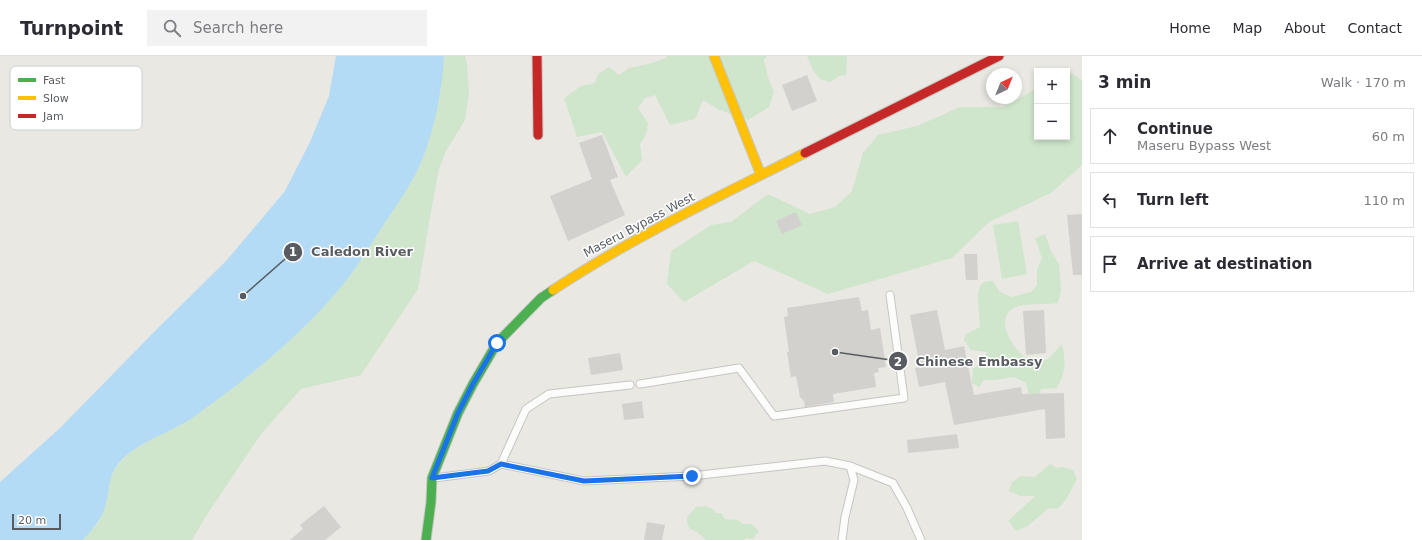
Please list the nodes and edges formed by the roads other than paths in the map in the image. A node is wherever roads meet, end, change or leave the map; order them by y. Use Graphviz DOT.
graph roads {
  1 [pos="537,56"];
  2 [pos="714,56"];
  3 [pos="999,56"];
  4 [pos="538,135"];
  5 [pos="761,175"];
  6 [pos="890,295"];
  7 [pos="640,384"];
  8 [pos="630,385"];
  9 [pos="501,464"];
  10 [pos="850,466"];
  11 [pos="432,478"];
  12 [pos="426,540"];
  13 [pos="842,540"];
  14 [pos="921,540"];
  1 -- 4 [label="main road"];
  2 -- 5 [label="main road"];
  3 -- 5 [label="main road, Maseru Bypass West"];
  5 -- 11 [label="main road, Maseru Bypass West"];
  6 -- 7 [label="lane"];
  8 -- 9 [label="lane"];
  9 -- 10 [label="lane"];
  9 -- 11 [label="lane"];
  10 -- 13 [label="lane"];
  10 -- 14 [label="lane"];
  11 -- 12 [label="main road, Maseru Bypass West"];
}
